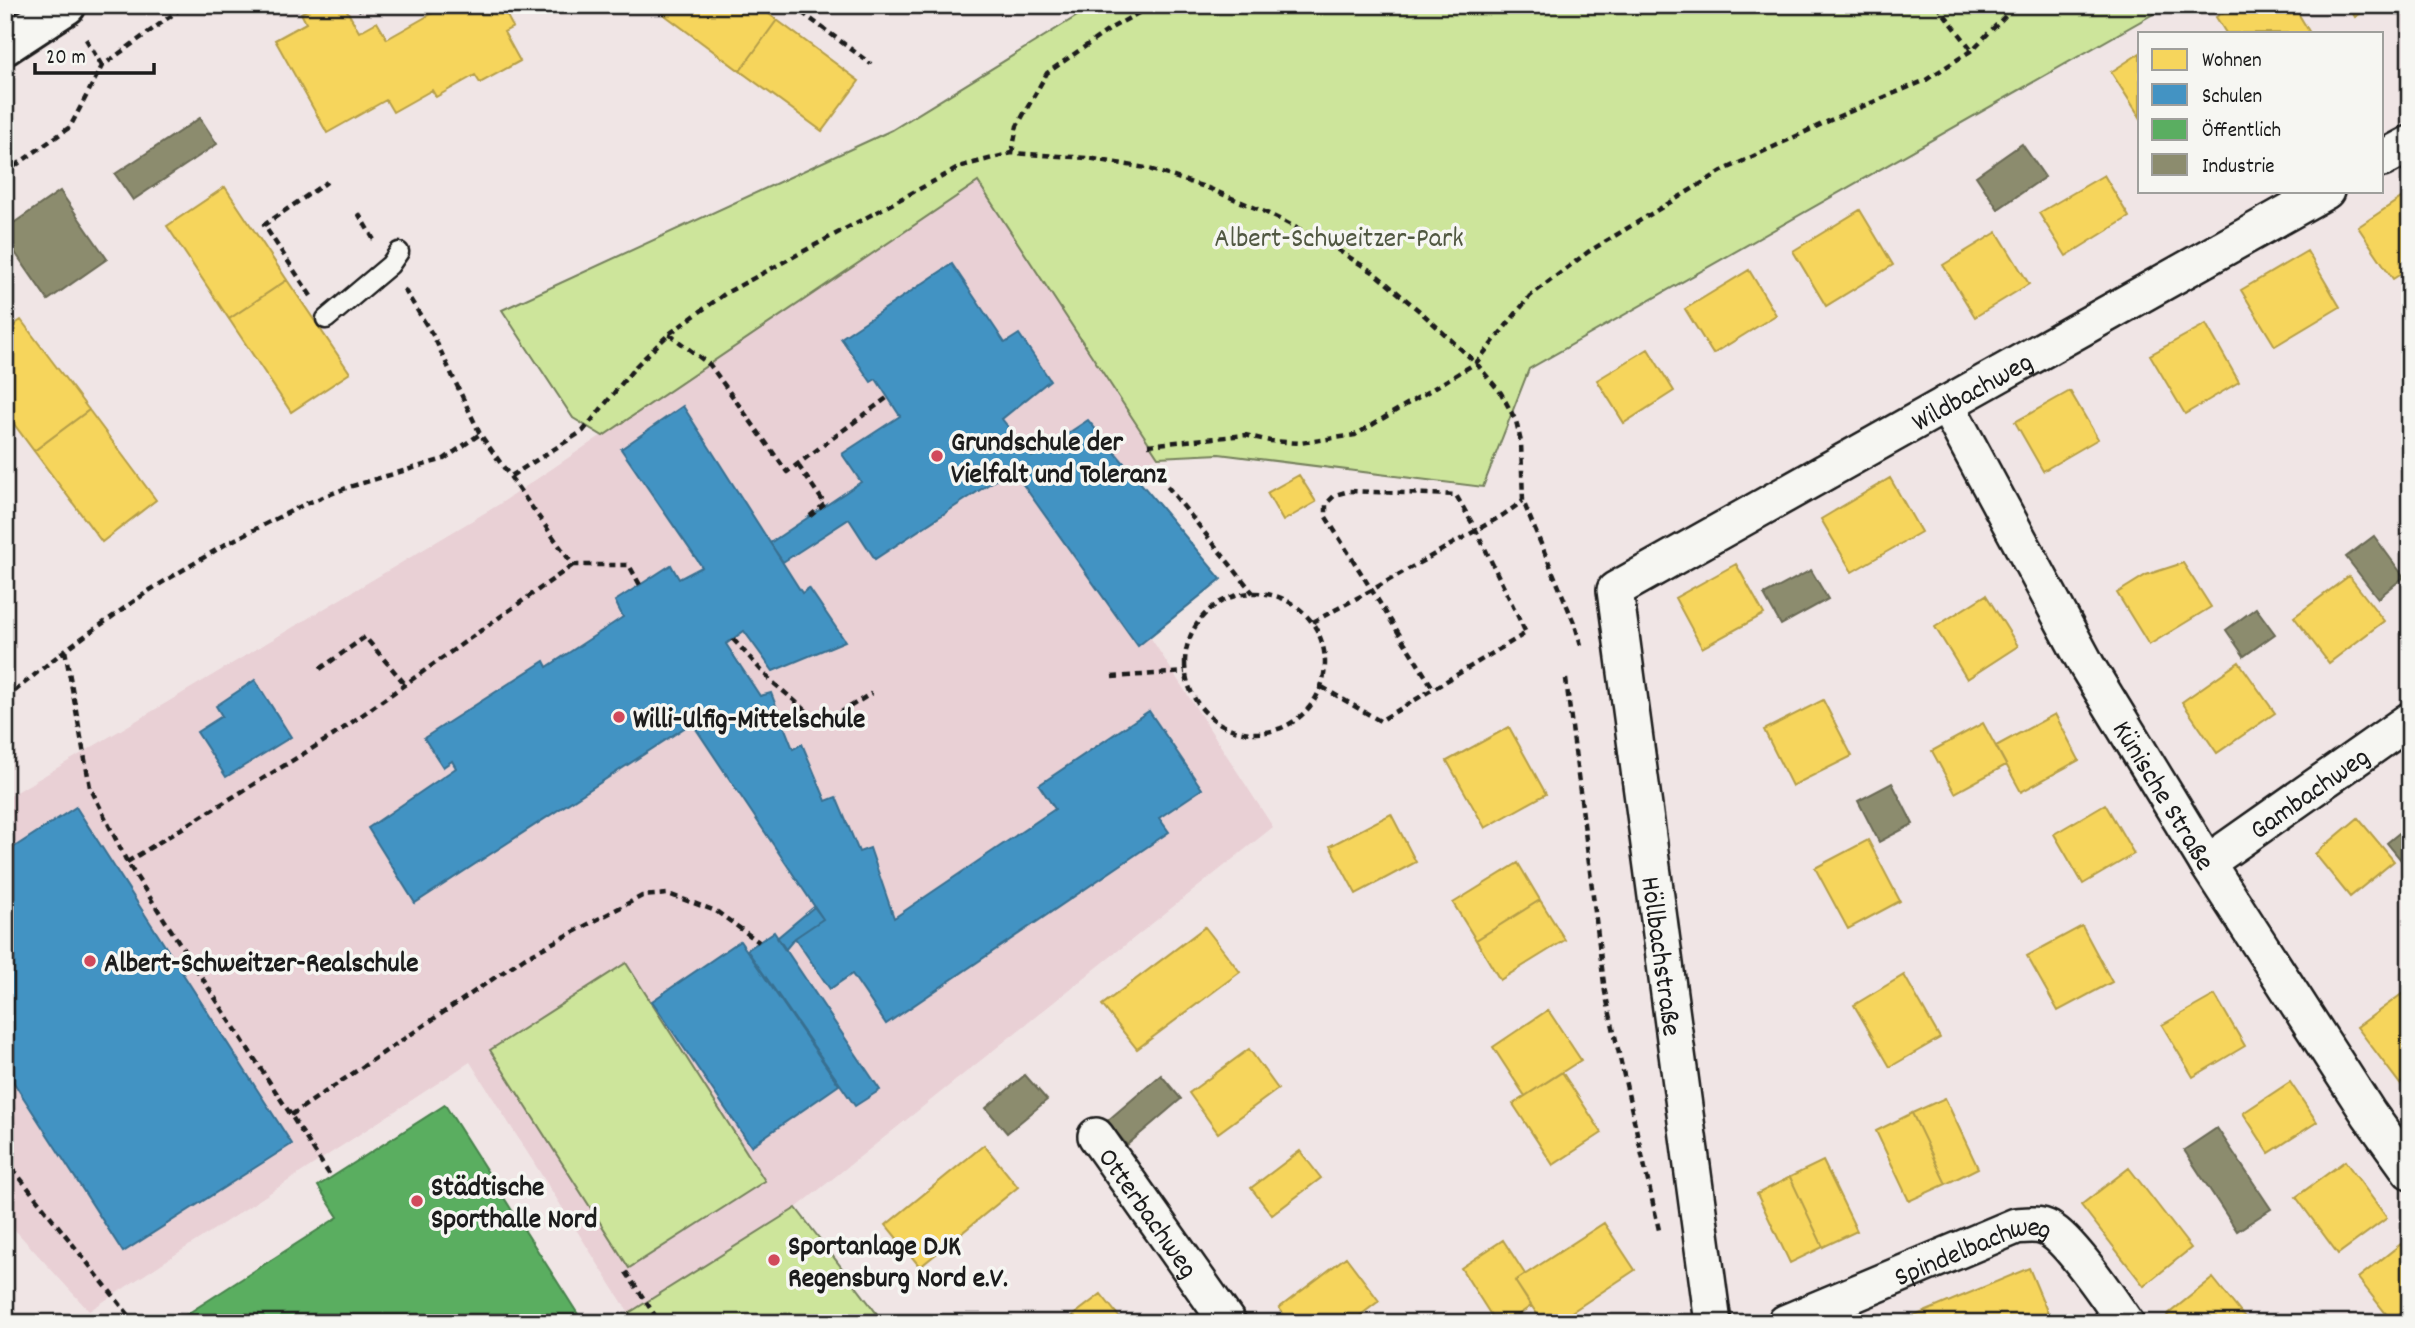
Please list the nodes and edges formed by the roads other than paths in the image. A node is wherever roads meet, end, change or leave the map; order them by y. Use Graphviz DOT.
graph roads {
  1 [pos="66,5"];
  2 [pos="5,45"];
  3 [pos="2410,144"];
  4 [pos="2384,158"];
  5 [pos="2324,192"];
  6 [pos="395,258"];
  7 [pos="326,319"];
  8 [pos="1945,404"];
  9 [pos="1615,590"];
  10 [pos="2410,720"];
  11 [pos="2207,863"];
  12 [pos="1096,1136"];
  13 [pos="2410,1171"];
  14 [pos="1228,1323"];
  15 [pos="1713,1323"];
  16 [pos="1785,1323"];
  17 [pos="2126,1323"];
  1 -- 2 [label="street"];
  3 -- 4 [label="street"];
  5 -- 8 [label="street, Wildbachweg"];
  6 -- 7 [label="lane"];
  8 -- 9 [label="street, Wildbachweg"];
  8 -- 11 [label="street, Künische Straße"];
  9 -- 15 [label="street, Höllbachstraße"];
  10 -- 11 [label="street, Gambachweg"];
  11 -- 13 [label="street, Künische Straße"];
  12 -- 14 [label="street, Otterbachweg"];
  16 -- 17 [label="street, Spindelbachweg"];
}
